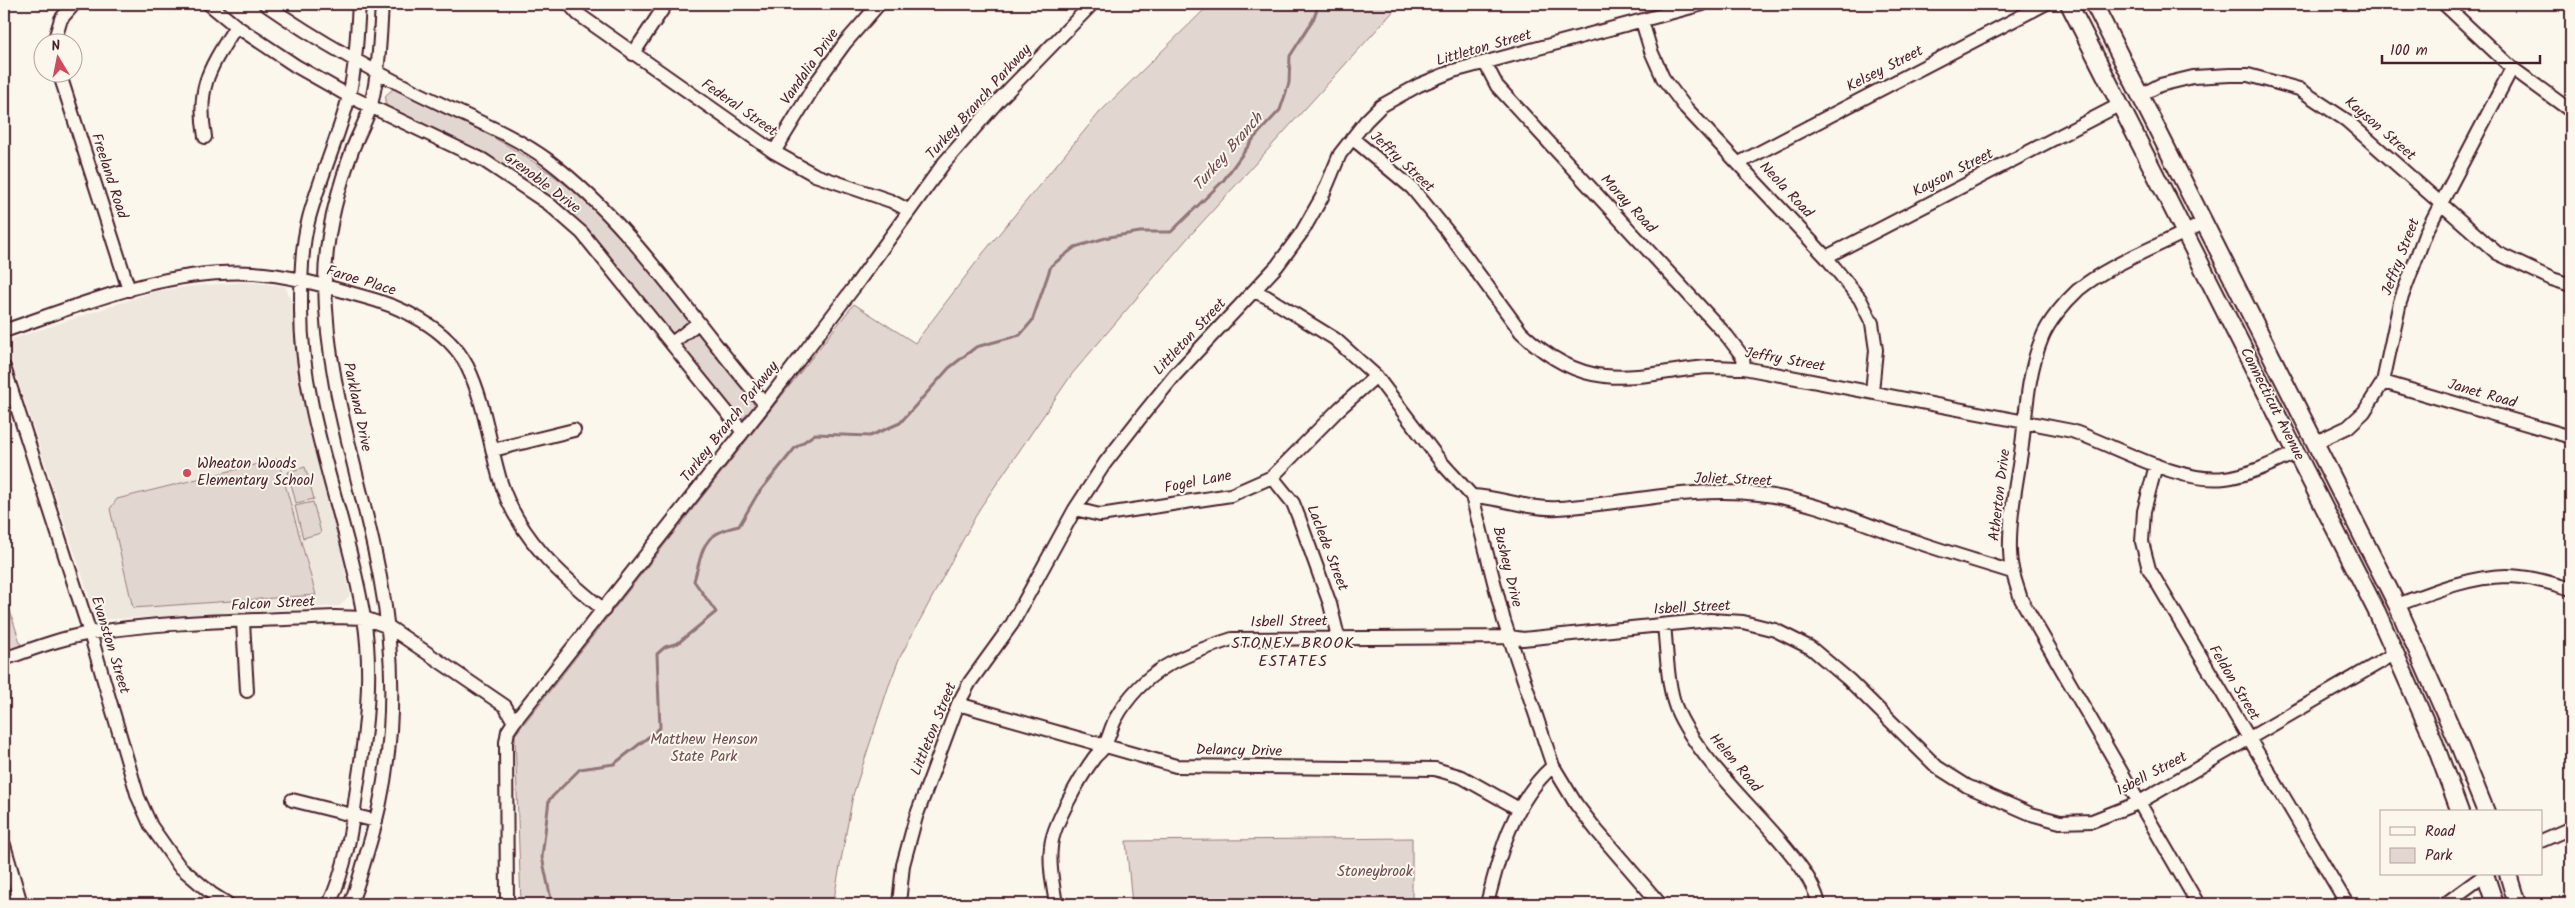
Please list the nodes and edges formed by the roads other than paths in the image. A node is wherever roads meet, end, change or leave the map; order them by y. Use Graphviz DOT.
graph roads {
  1 [pos="74,4"];
  2 [pos="209,4"];
  3 [pos="265,4"];
  4 [pos="359,4"];
  5 [pos="382,4"];
  6 [pos="569,4"];
  7 [pos="666,4"];
  8 [pos="879,4"];
  9 [pos="1092,4"];
  10 [pos="1703,4"];
  11 [pos="2046,4"];
  12 [pos="2069,4"];
  13 [pos="2094,4"];
  14 [pos="2444,4"];
  15 [pos="1642,21"];
  16 [pos="236,26"];
  17 [pos="57,32"];
  18 [pos="633,54"];
  19 [pos="355,60"];
  20 [pos="1484,63"];
  21 [pos="2512,68"];
  22 [pos="377,71"];
  23 [pos="62,82"];
  24 [pos="2141,95"];
  25 [pos="349,96"];
  26 [pos="2121,104"];
  27 [pos="370,106"];
  28 [pos="2571,111"];
  29 [pos="205,137"];
  30 [pos="1352,138"];
  31 [pos="774,152"];
  32 [pos="1739,163"];
  33 [pos="2440,203"];
  34 [pos="908,210"];
  35 [pos="2205,222"];
  36 [pos="2185,233"];
  37 [pos="1826,257"];
  38 [pos="301,280"];
  39 [pos="2571,285"];
  40 [pos="325,286"];
  41 [pos="129,290"];
  42 [pos="1254,291"];
  43 [pos="698,322"];
  44 [pos="4,331"];
  45 [pos="672,343"];
  46 [pos="4,367"];
  47 [pos="1744,368"];
  48 [pos="1376,376"];
  49 [pos="2383,382"];
  50 [pos="1872,392"];
  51 [pos="765,404"];
  52 [pos="2025,423"];
  53 [pos="574,430"];
  54 [pos="743,432"];
  55 [pos="2571,437"];
  56 [pos="2316,442"];
  57 [pos="494,450"];
  58 [pos="2296,452"];
  59 [pos="2156,465"];
  60 [pos="1272,476"];
  61 [pos="1472,496"];
  62 [pos="1074,509"];
  63 [pos="2012,572"];
  64 [pos="2571,588"];
  65 [pos="2397,604"];
  66 [pos="604,610"];
  67 [pos="364,618"];
  68 [pos="243,622"];
  69 [pos="1664,626"];
  70 [pos="389,628"];
  71 [pos="90,633"];
  72 [pos="1338,637"];
  73 [pos="1510,637"];
  74 [pos="2394,654"];
  75 [pos="4,659"];
  76 [pos="247,691"];
  77 [pos="958,704"];
  78 [pos="514,722"];
  79 [pos="2248,739"];
  80 [pos="1104,747"];
  81 [pos="1553,766"];
  82 [pos="292,800"];
  83 [pos="2138,803"];
  84 [pos="1519,809"];
  85 [pos="2459,810"];
  86 [pos="2485,810"];
  87 [pos="354,815"];
  88 [pos="376,821"];
  89 [pos="2571,828"];
  90 [pos="2542,842"];
  91 [pos="4,845"];
  92 [pos="2483,876"];
  93 [pos="2487,876"];
  94 [pos="2509,876"];
  95 [pos="20,901"];
  96 [pos="4,903"];
  97 [pos="228,904"];
  98 [pos="329,904"];
  99 [pos="350,904"];
  100 [pos="506,904"];
  101 [pos="900,904"];
  102 [pos="1056,904"];
  103 [pos="1487,904"];
  104 [pos="1660,904"];
  105 [pos="1819,904"];
  106 [pos="2198,904"];
  107 [pos="2347,904"];
  108 [pos="2446,904"];
  109 [pos="2495,904"];
  110 [pos="2517,904"];
  1 -- 17 [label="street"];
  2 -- 16 [label="street, Grenoble Drive"];
  3 -- 19 [label="street, Grenoble Drive"];
  4 -- 19 [label="street"];
  5 -- 22 [label="street, Parkland Drive"];
  6 -- 18 [label="street, Federal Street"];
  7 -- 18 [label="street"];
  8 -- 31 [label="street, Vandalia Drive"];
  9 -- 34 [label="street, Turkey Branch Parkway"];
  10 -- 15 [label="street, Littleton Street"];
  11 -- 32 [label="street, Kelsey Street"];
  12 -- 26 [label="main road, Connecticut Avenue"];
  13 -- 24 [label="main road, Connecticut Avenue"];
  14 -- 21 [label="street"];
  15 -- 20 [label="street, Littleton Street"];
  15 -- 32 [label="street, Neola Road"];
  16 -- 25 [label="street, Grenoble Drive"];
  16 -- 29 [label="street"];
  18 -- 31 [label="street, Federal Street"];
  19 -- 22 [label="street, Grenoble Drive"];
  19 -- 25 [label="street"];
  20 -- 30 [label="street, Littleton Street"];
  20 -- 47 [label="street, Moray Road"];
  21 -- 28 [label="street"];
  21 -- 33 [label="street, Jeffry Street"];
  22 -- 27 [label="street, Parkland Drive"];
  22 -- 43 [label="street, Grenoble Drive"];
  23 -- 41 [label="street, Freeland Road"];
  24 -- 33 [label="street, Kayson Street"];
  24 -- 35 [label="main road, Connecticut Avenue"];
  25 -- 27 [label="street, Grenoble Drive"];
  25 -- 38 [label="street"];
  26 -- 36 [label="main road, Connecticut Avenue"];
  26 -- 37 [label="street, Kayson Street"];
  27 -- 40 [label="street, Parkland Drive"];
  27 -- 45 [label="street, Grenoble Drive"];
  30 -- 42 [label="street, Littleton Street"];
  30 -- 47 [label="street, Jeffry Street"];
  31 -- 34 [label="street, Federal Street"];
  32 -- 37 [label="street, Neola Road"];
  33 -- 39 [label="street, Kayson Street"];
  33 -- 49 [label="street, Jeffry Street"];
  34 -- 51 [label="street, Turkey Branch Parkway"];
  35 -- 36 [label="street, Atherton Drive"];
  35 -- 56 [label="main road, Connecticut Avenue"];
  36 -- 52 [label="street, Atherton Drive"];
  36 -- 58 [label="main road, Connecticut Avenue"];
  37 -- 50 [label="street, Neola Road"];
  38 -- 40 [label="street, Faroe Place"];
  38 -- 41 [label="street, Faroe Place"];
  38 -- 67 [label="street"];
  40 -- 57 [label="street, Faroe Place"];
  40 -- 70 [label="street, Parkland Drive"];
  41 -- 44 [label="street, Faroe Place"];
  42 -- 48 [label="street, Bushey Drive"];
  42 -- 62 [label="street, Littleton Street"];
  43 -- 45 [label="street"];
  43 -- 51 [label="street, Grenoble Drive"];
  45 -- 54 [label="street, Grenoble Drive"];
  46 -- 71 [label="street, Evanston Street"];
  47 -- 50 [label="street, Jeffry Street"];
  48 -- 60 [label="street, Fogel Lane"];
  48 -- 61 [label="street, Bushey Drive"];
  49 -- 55 [label="street, Janet Road"];
  49 -- 56 [label="street, Jeffry Street"];
  50 -- 52 [label="street, Jeffry Street"];
  51 -- 54 [label="street, Turkey Branch Parkway"];
  52 -- 59 [label="street, Jeffry Street"];
  52 -- 63 [label="street, Atherton Drive"];
  53 -- 57 [label="street"];
  54 -- 66 [label="street, Turkey Branch Parkway"];
  56 -- 65 [label="main road, Connecticut Avenue"];
  57 -- 66 [label="street, Faroe Place"];
  58 -- 59 [label="street, Jeffry Street"];
  58 -- 74 [label="main road, Connecticut Avenue"];
  59 -- 79 [label="street, Feldon Street"];
  60 -- 62 [label="street, Fogel Lane"];
  60 -- 72 [label="street, Laclede Street"];
  61 -- 63 [label="street, Joliet Street"];
  61 -- 73 [label="street, Bushey Drive"];
  62 -- 77 [label="street, Littleton Street"];
  63 -- 83 [label="street, Atherton Drive"];
  64 -- 65 [label="street"];
  65 -- 86 [label="main road, Connecticut Avenue"];
  66 -- 78 [label="street, Turkey Branch Parkway"];
  67 -- 68 [label="street, Falcon Street"];
  67 -- 70 [label="street, Falcon Street"];
  67 -- 87 [label="street"];
  68 -- 71 [label="street, Falcon Street"];
  68 -- 76 [label="street"];
  69 -- 73 [label="street, Isbell Street"];
  69 -- 83 [label="street, Isbell Street"];
  69 -- 105 [label="street, Helen Road"];
  70 -- 78 [label="street, Falcon Street"];
  70 -- 88 [label="street, Parkland Drive"];
  71 -- 75 [label="street, Falcon Street"];
  71 -- 97 [label="street, Evanston Street"];
  72 -- 73 [label="street, Isbell Street"];
  72 -- 80 [label="street, Isbell Street"];
  73 -- 81 [label="street, Bushey Drive"];
  74 -- 79 [label="street, Isbell Street"];
  74 -- 85 [label="main road, Connecticut Avenue"];
  77 -- 80 [label="street, Delancy Drive"];
  77 -- 101 [label="street, Littleton Street"];
  78 -- 100 [label="street, Turkey Branch Parkway"];
  79 -- 83 [label="street, Isbell Street"];
  79 -- 107 [label="street, Feldon Street"];
  80 -- 84 [label="street, Delancy Drive"];
  80 -- 102 [label="street, Isbell Street"];
  81 -- 84 [label="street"];
  81 -- 104 [label="street, Bushey Drive"];
  82 -- 87 [label="street"];
  83 -- 106 [label="street, Atherton Drive"];
  84 -- 103 [label="street"];
  87 -- 88 [label="street"];
  87 -- 98 [label="street"];
  88 -- 99 [label="street, Parkland Drive"];
  89 -- 90 [label="street"];
  91 -- 95 [label="street"];
  92 -- 108 [label="street"];
  93 -- 109 [label="main road"];
  94 -- 110 [label="main road"];
  95 -- 96 [label="street"];
}
